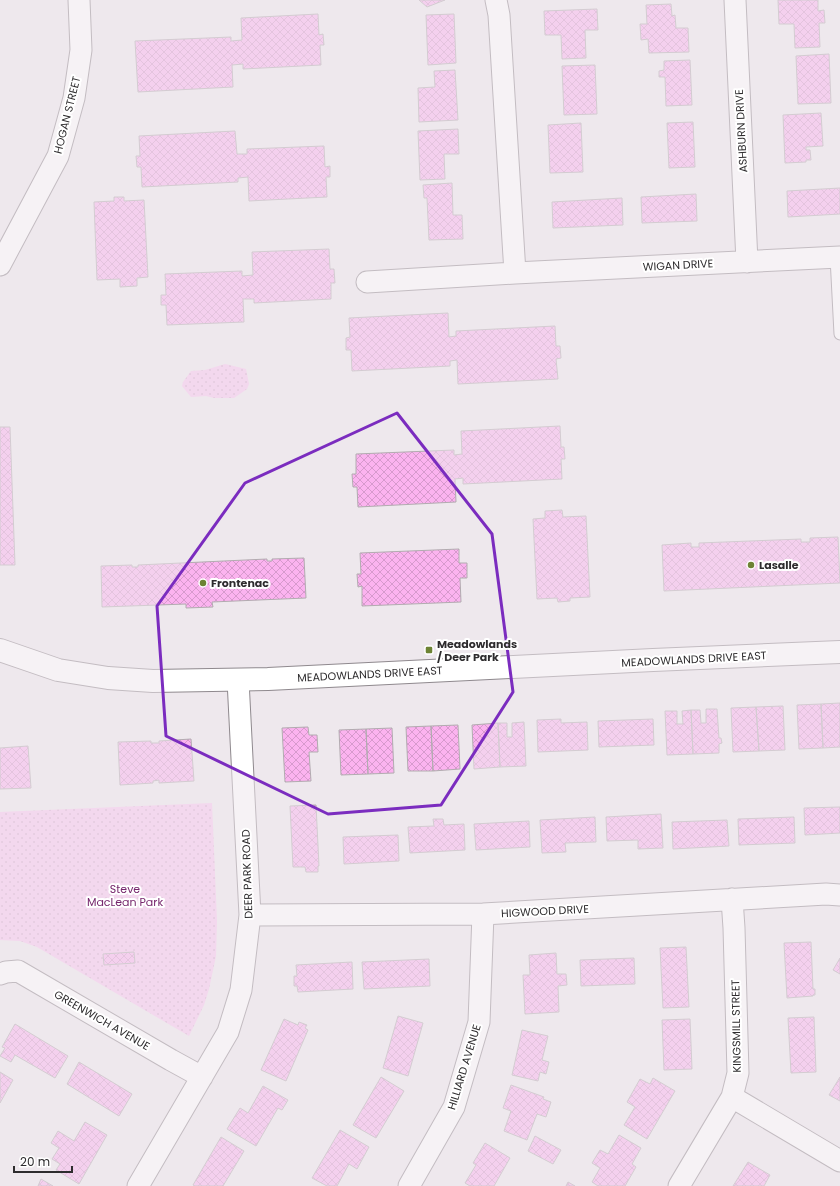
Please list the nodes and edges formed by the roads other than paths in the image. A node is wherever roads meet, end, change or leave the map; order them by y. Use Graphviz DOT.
graph roads {
  1 [pos="79,0"];
  2 [pos="496,0"];
  3 [pos="735,0"];
  4 [pos="838,257"];
  5 [pos="747,262"];
  6 [pos="0,265"];
  7 [pos="515,273"];
  8 [pos="367,282"];
  9 [pos="840,334"];
  10 [pos="0,650"];
  11 [pos="840,652"];
  12 [pos="238,680"];
  13 [pos="840,895"];
  14 [pos="732,900"];
  15 [pos="483,914"];
  16 [pos="250,915"];
  17 [pos="0,974"];
  18 [pos="202,1077"];
  19 [pos="732,1098"];
  20 [pos="840,1161"];
  21 [pos="138,1186"];
  22 [pos="408,1186"];
  23 [pos="679,1186"];
  1 -- 6 [label="street, HOGAN STREET"];
  2 -- 7 [label="street"];
  3 -- 5 [label="street, ASHBURN DRIVE"];
  4 -- 5 [label="street, WIGAN DRIVE"];
  4 -- 9 [label="lane"];
  5 -- 7 [label="street, WIGAN DRIVE"];
  7 -- 8 [label="street, WIGAN DRIVE"];
  10 -- 12 [label="main road, MEADOWLANDS DRIVE EAST"];
  11 -- 12 [label="main road, MEADOWLANDS DRIVE EAST"];
  12 -- 16 [label="street, DEER PARK ROAD"];
  13 -- 14 [label="street, HIGWOOD DRIVE"];
  14 -- 15 [label="street, HIGWOOD DRIVE"];
  14 -- 19 [label="street, KINGSMILL STREET"];
  15 -- 16 [label="street, HIGWOOD DRIVE"];
  15 -- 22 [label="street, HILLIARD AVENUE"];
  16 -- 18 [label="street, DEER PARK ROAD"];
  17 -- 18 [label="street, GREENWICH AVENUE"];
  18 -- 21 [label="street, DEER PARK ROAD"];
  19 -- 20 [label="street"];
  19 -- 23 [label="street, KINGSMILL STREET"];
}
